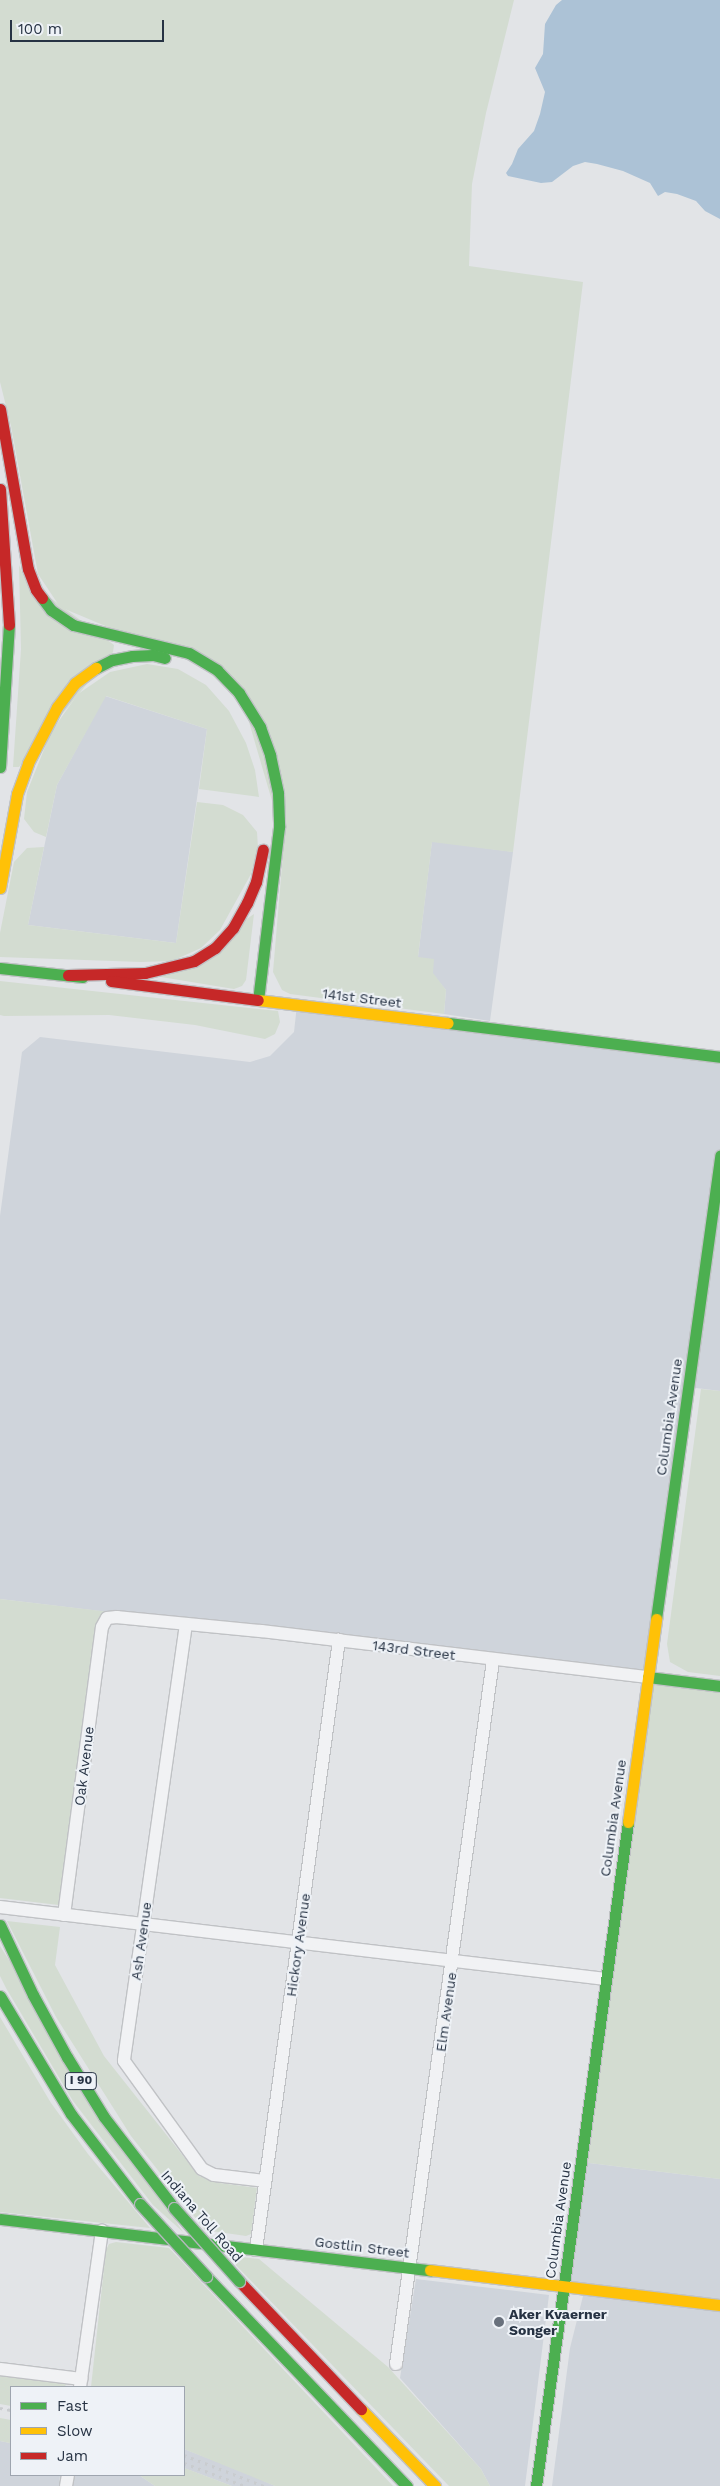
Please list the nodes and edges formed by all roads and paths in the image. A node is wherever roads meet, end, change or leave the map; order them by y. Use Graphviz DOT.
graph roads {
  1 [pos="0,408"];
  2 [pos="0,488"];
  3 [pos="221,692"];
  4 [pos="252,741"];
  5 [pos="0,767"];
  6 [pos="266,797"];
  7 [pos="0,888"];
  8 [pos="5,969"];
  9 [pos="68,975"];
  10 [pos="253,1000"];
  11 [pos="720,1057"];
  12 [pos="720,1155"];
  13 [pos="107,1618"];
  14 [pos="186,1624"];
  15 [pos="339,1640"];
  16 [pos="494,1660"];
  17 [pos="648,1677"];
  18 [pos="720,1686"];
  19 [pos="0,1907"];
  20 [pos="64,1915"];
  21 [pos="144,1924"];
  22 [pos="0,1925"];
  23 [pos="298,1943"];
  24 [pos="453,1961"];
  25 [pos="606,1980"];
  26 [pos="0,1996"];
  27 [pos="265,2181"];
  28 [pos="0,2219"];
  29 [pos="102,2231"];
  30 [pos="256,2250"];
  31 [pos="410,2268"];
  32 [pos="564,2286"];
  33 [pos="720,2305"];
  34 [pos="396,2364"];
  35 [pos="0,2369"];
  36 [pos="81,2383"];
  37 [pos="407,2486"];
  38 [pos="435,2486"];
  39 [pos="536,2486"];
  1 -- 10 [label="main road"];
  2 -- 5 [label="main road"];
  3 -- 7 [label="main road"];
  4 -- 6 [label="main road"];
  8 -- 9 [label="main road, 141st Street"];
  9 -- 10 [label="main road, 141st Street"];
  9 -- 10 [label="main road"];
  10 -- 11 [label="main road, 141st Street"];
  12 -- 17 [label="main road, Columbia Avenue"];
  13 -- 14 [label="street, 143rd Street"];
  13 -- 20 [label="street, Oak Avenue"];
  14 -- 15 [label="street, 143rd Street"];
  14 -- 21 [label="street, Ash Avenue"];
  15 -- 16 [label="street, 143rd Street"];
  15 -- 23 [label="street, Hickory Avenue"];
  16 -- 17 [label="street, 143rd Street"];
  16 -- 24 [label="street, Elm Avenue"];
  17 -- 18 [label="main road, 143rd Street"];
  17 -- 25 [label="main road, Columbia Avenue"];
  19 -- 20 [label="street"];
  20 -- 21 [label="street"];
  21 -- 23 [label="street"];
  21 -- 27 [label="street, Ash Avenue"];
  22 -- 38 [label="main road, Indiana Toll Road / I 90, bridge"];
  23 -- 24 [label="street"];
  23 -- 27 [label="street, Hickory Avenue"];
  24 -- 25 [label="street"];
  24 -- 31 [label="street, Elm Avenue"];
  25 -- 32 [label="main road, Columbia Avenue"];
  26 -- 37 [label="main road, I 90, bridge"];
  27 -- 30 [label="street, Hickory Avenue"];
  28 -- 29 [label="main road, Gostlin Street"];
  29 -- 30 [label="main road, Gostlin Street"];
  29 -- 36 [label="street"];
  30 -- 31 [label="main road, Gostlin Street"];
  31 -- 32 [label="main road, Gostlin Street"];
  31 -- 34 [label="street, Elm Avenue"];
  32 -- 33 [label="main road, Gostlin Street"];
  32 -- 39 [label="main road, Columbia Avenue"];
  35 -- 36 [label="street"];
}
